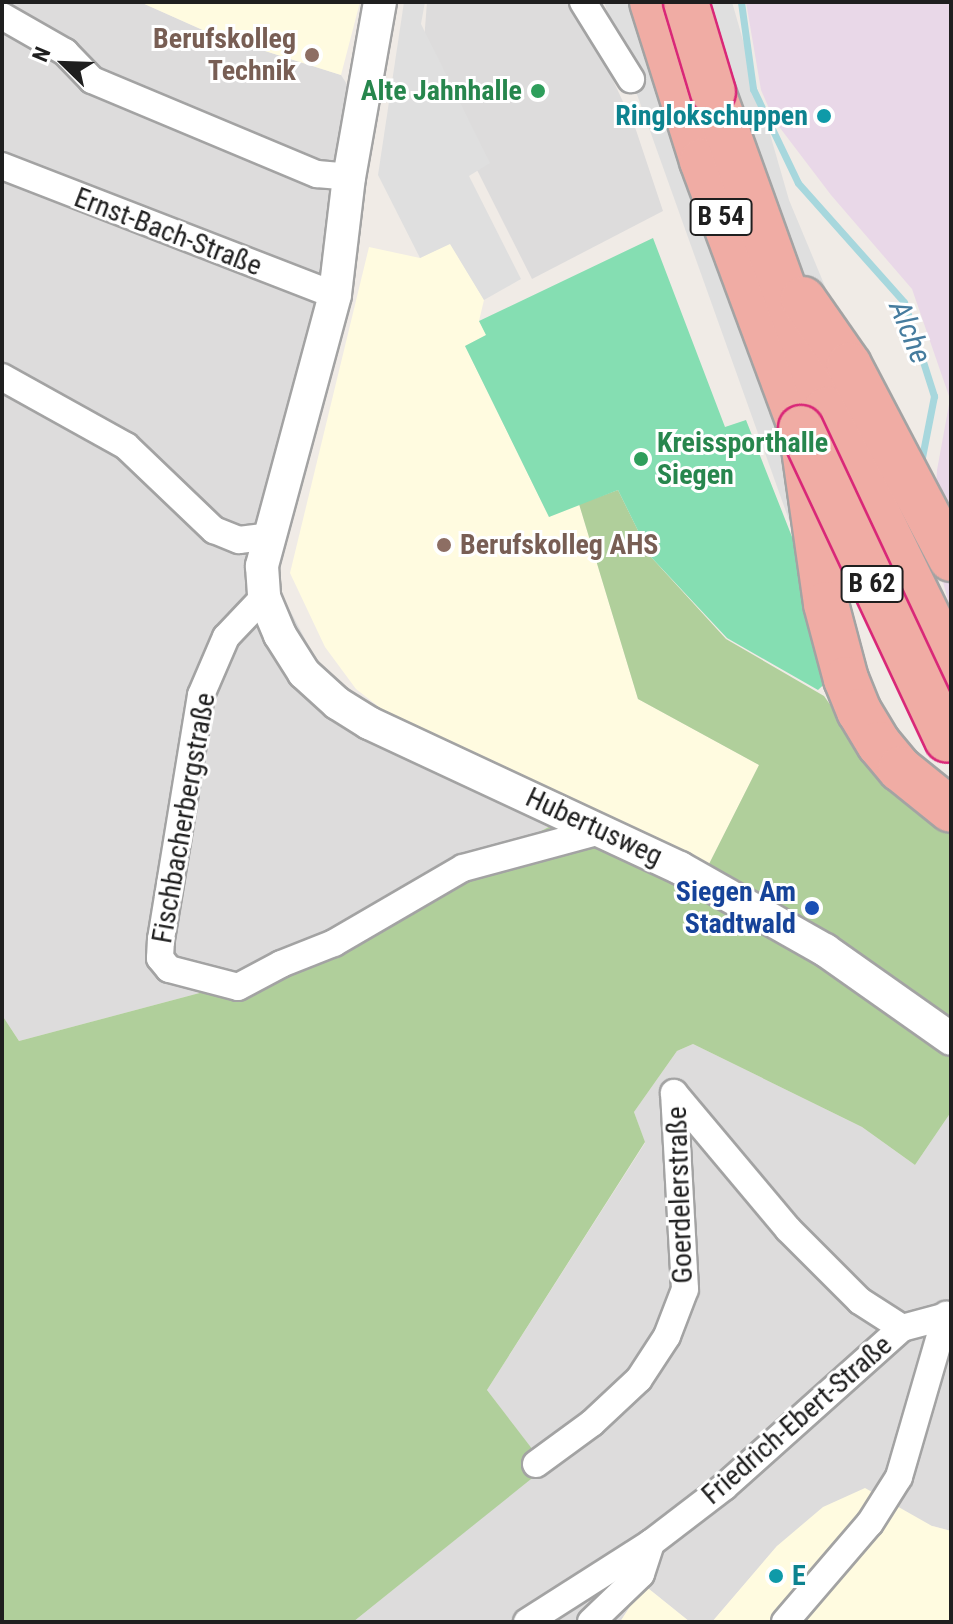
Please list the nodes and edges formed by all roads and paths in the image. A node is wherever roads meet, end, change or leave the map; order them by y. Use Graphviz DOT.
graph roads {
  1 [pos="380,2"];
  2 [pos="583,2"];
  3 [pos="652,2"];
  4 [pos="687,2"];
  5 [pos="2,16"];
  6 [pos="631,79"];
  7 [pos="2,166"];
  8 [pos="349,177"];
  9 [pos="767,248"];
  10 [pos="335,295"];
  11 [pos="2,377"];
  12 [pos="801,428"];
  13 [pos="270,536"];
  14 [pos="951,559"];
  15 [pos="264,597"];
  16 [pos="836,606"];
  17 [pos="951,663"];
  18 [pos="951,748"];
  19 [pos="951,810"];
  20 [pos="600,831"];
  21 [pos="951,1039"];
  22 [pos="948,1315"];
  23 [pos="902,1328"];
  24 [pos="536,1464"];
  25 [pos="651,1543"];
  26 [pos="527,1622"];
  27 [pos="591,1622"];
  28 [pos="785,1622"];
  1 -- 8 [label="street"];
  2 -- 6 [label="street"];
  3 -- 12 [label="highway, B 54"];
  4 -- 9 [label="highway, B 54, bridge"];
  4 -- 16 [label="street"];
  5 -- 8 [label="street"];
  7 -- 10 [label="street, Ernst-Bach-Straße"];
  8 -- 10 [label="street"];
  9 -- 14 [label="highway, B 54"];
  9 -- 17 [label="highway, B 62"];
  10 -- 13 [label="street"];
  11 -- 13 [label="street"];
  12 -- 18 [label="highway, B 62, bridge"];
  12 -- 19 [label="highway, B 54, bridge"];
  13 -- 15 [label="street"];
  15 -- 20 [label="street, Hubertusweg"];
  15 -- 20 [label="street, Fischbacherbergstraße"];
  20 -- 21 [label="street, Hubertusweg"];
  22 -- 23 [label="street, Friedrich-Ebert-Straße"];
  22 -- 28 [label="street"];
  23 -- 24 [label="street, Goerdelerstraße"];
  23 -- 25 [label="street, Friedrich-Ebert-Straße"];
  25 -- 26 [label="street, Friedrich-Ebert-Straße"];
  25 -- 27 [label="street, Friedrich-Ebert-Straße"];
}
